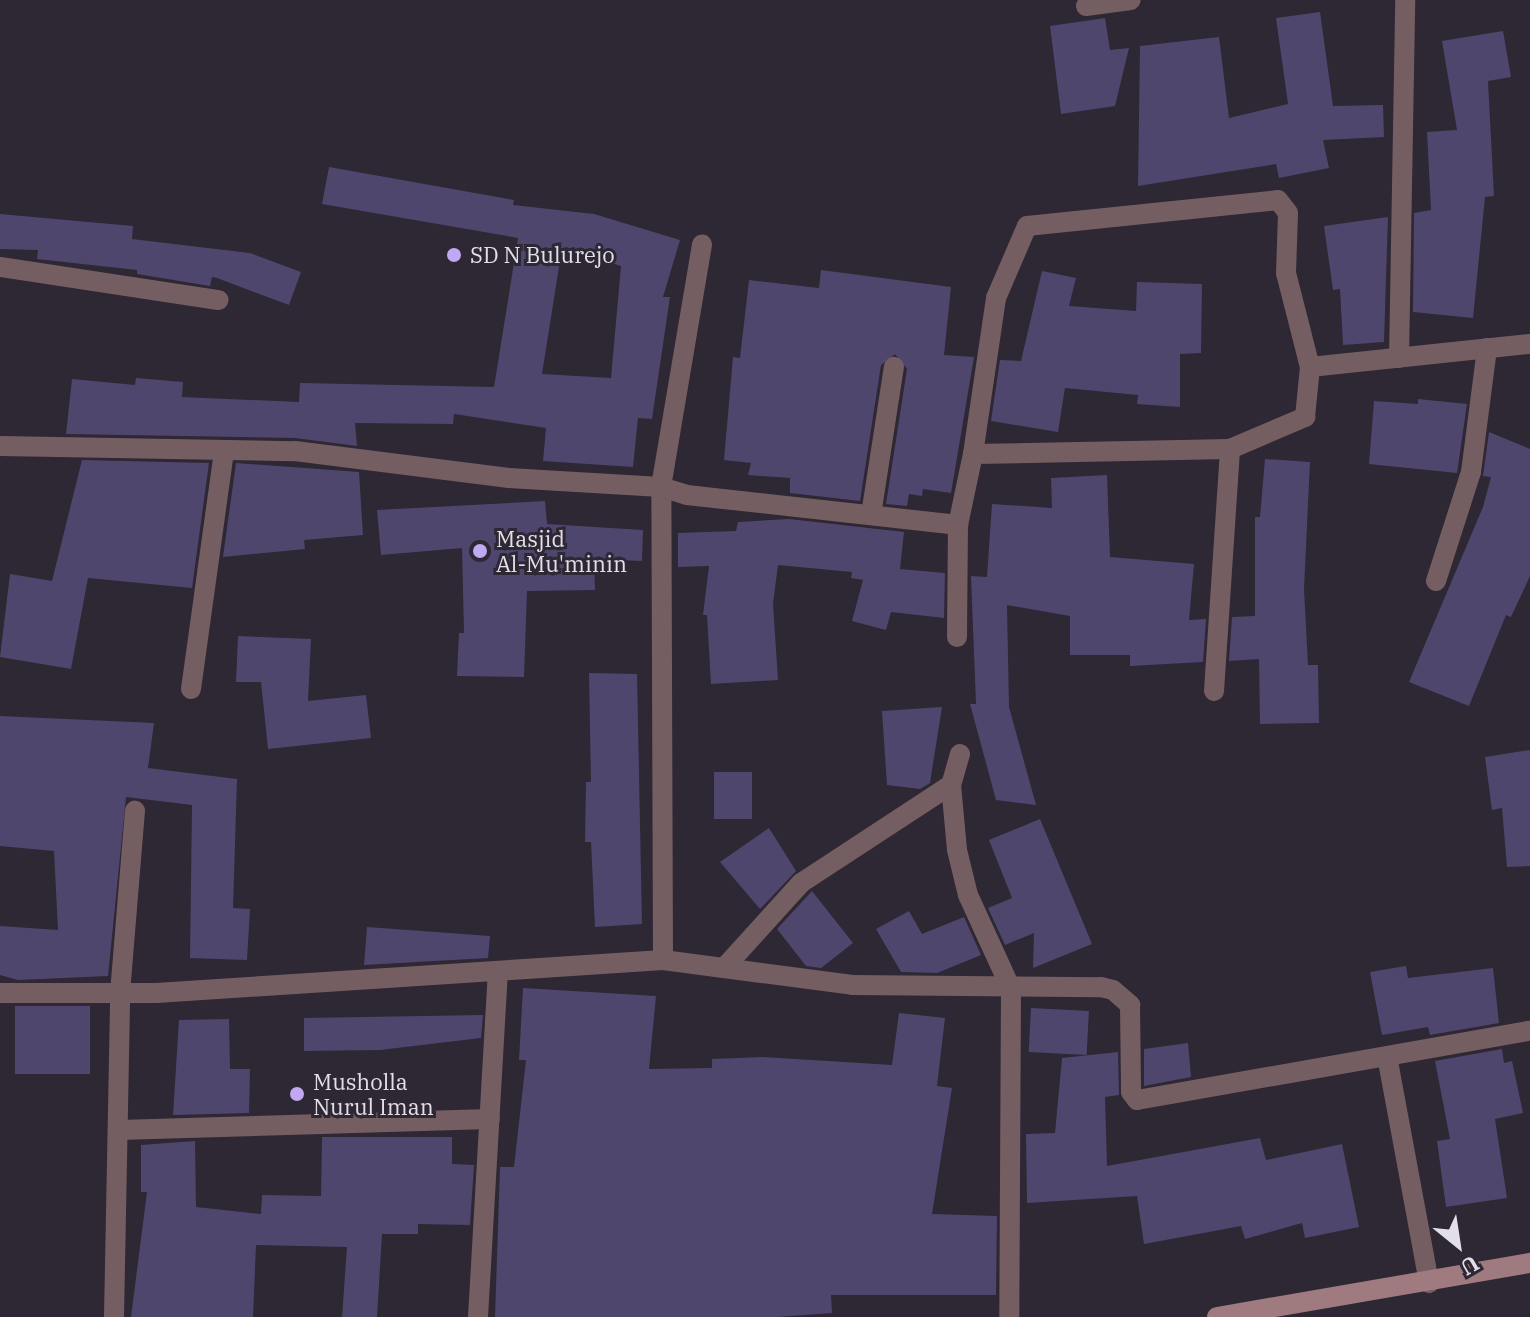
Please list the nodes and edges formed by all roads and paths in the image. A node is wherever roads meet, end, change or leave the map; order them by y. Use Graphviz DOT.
graph roads {
  1 [pos="1131,0"];
  2 [pos="1405,0"];
  3 [pos="1086,6"];
  4 [pos="702,244"];
  5 [pos="0,267"];
  6 [pos="219,300"];
  7 [pos="1530,344"];
  8 [pos="1487,348"];
  9 [pos="1399,358"];
  10 [pos="894,367"];
  11 [pos="1310,367"];
  12 [pos="0,446"];
  13 [pos="1230,449"];
  14 [pos="224,452"];
  15 [pos="973,454"];
  16 [pos="661,487"];
  17 [pos="871,515"];
  18 [pos="958,525"];
  19 [pos="1436,581"];
  20 [pos="957,637"];
  21 [pos="191,689"];
  22 [pos="1214,691"];
  23 [pos="960,754"];
  24 [pos="951,785"];
  25 [pos="135,811"];
  26 [pos="663,960"];
  27 [pos="724,968"];
  28 [pos="498,974"];
  29 [pos="1011,989"];
  30 [pos="0,993"];
  31 [pos="120,993"];
  32 [pos="1530,1031"];
  33 [pos="1387,1056"];
  34 [pos="490,1119"];
  35 [pos="118,1130"];
  36 [pos="1530,1263"];
  37 [pos="1429,1283"];
  38 [pos="114,1317"];
  39 [pos="478,1317"];
  40 [pos="1009,1317"];
  41 [pos="1217,1317"];
  1 -- 3 [label="street"];
  2 -- 9 [label="street"];
  4 -- 16 [label="street"];
  5 -- 6 [label="street"];
  7 -- 8 [label="street"];
  8 -- 9 [label="street"];
  8 -- 19 [label="street"];
  9 -- 11 [label="street"];
  10 -- 17 [label="street"];
  11 -- 13 [label="street"];
  11 -- 15 [label="street"];
  12 -- 14 [label="street"];
  13 -- 15 [label="street"];
  13 -- 22 [label="street"];
  14 -- 16 [label="street"];
  14 -- 21 [label="street"];
  15 -- 18 [label="street"];
  16 -- 17 [label="street"];
  16 -- 26 [label="street"];
  17 -- 18 [label="street"];
  18 -- 20 [label="street"];
  23 -- 24 [label="street"];
  24 -- 27 [label="street"];
  24 -- 29 [label="street"];
  25 -- 31 [label="street"];
  26 -- 27 [label="street"];
  26 -- 28 [label="street"];
  27 -- 29 [label="street"];
  28 -- 31 [label="street"];
  28 -- 34 [label="street"];
  29 -- 33 [label="street"];
  29 -- 40 [label="street"];
  30 -- 31 [label="street"];
  31 -- 35 [label="street"];
  32 -- 33 [label="street"];
  33 -- 37 [label="street"];
  34 -- 35 [label="street"];
  34 -- 39 [label="street"];
  35 -- 38 [label="street"];
  36 -- 37 [label="main road"];
  37 -- 41 [label="main road"];
}
